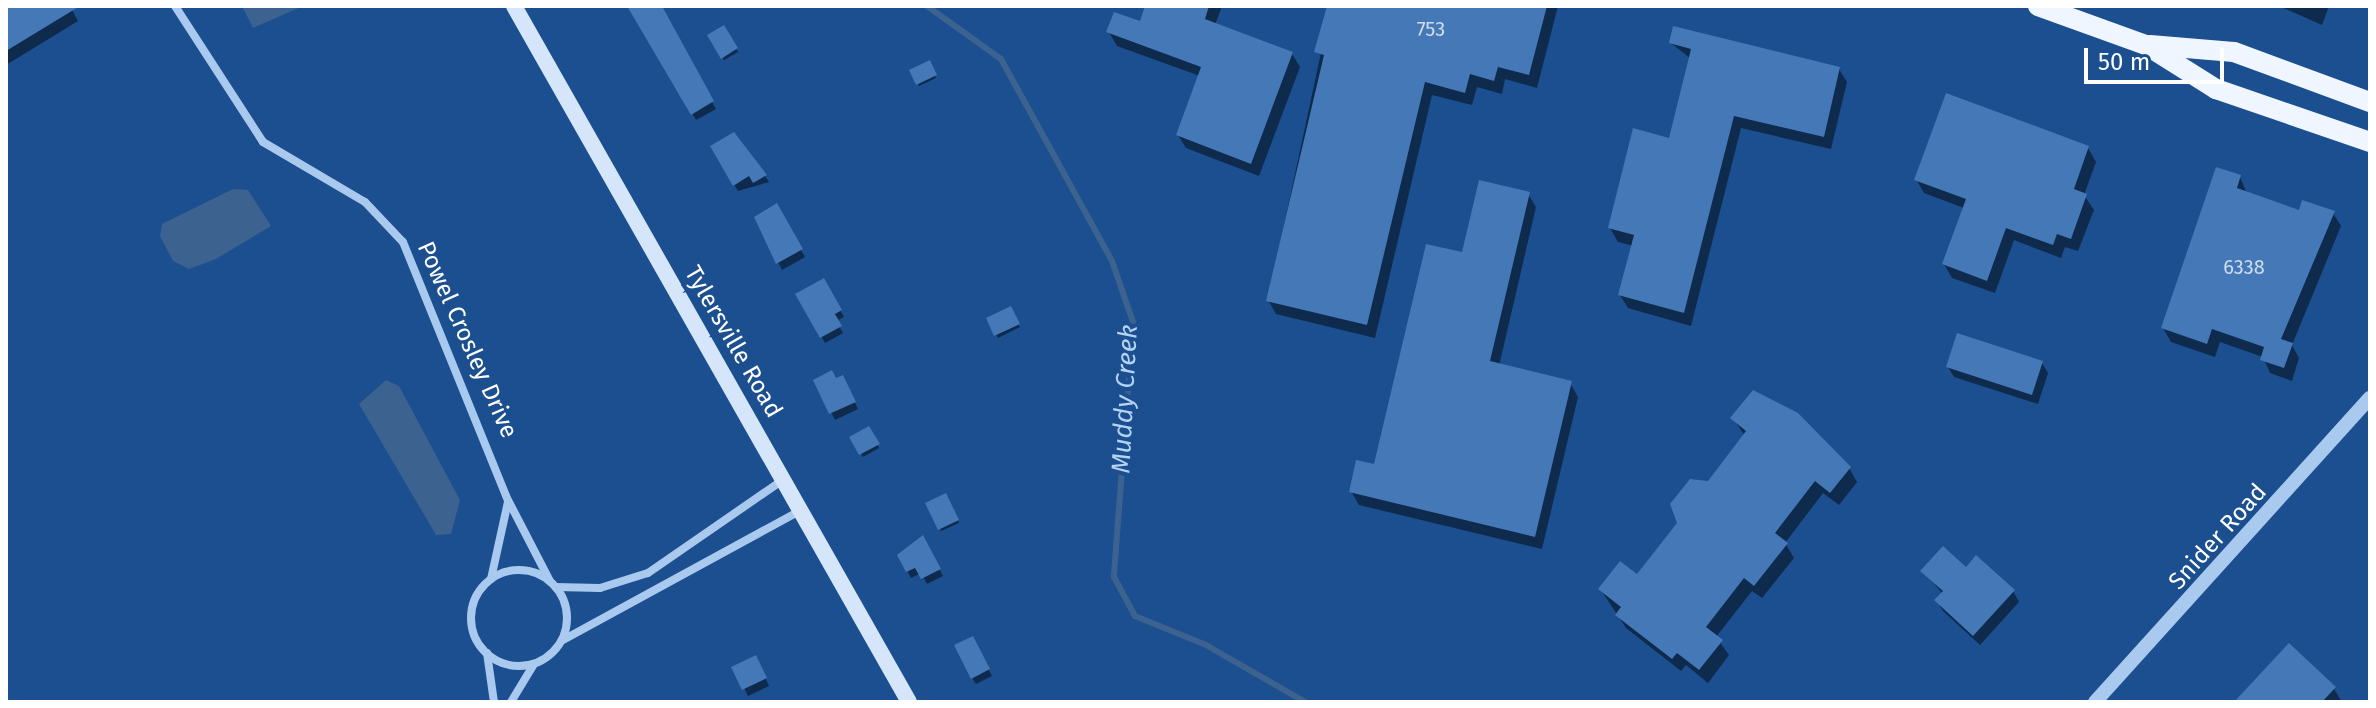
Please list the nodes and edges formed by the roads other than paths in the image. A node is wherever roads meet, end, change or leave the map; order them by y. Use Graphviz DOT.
graph roads {
  1 [pos="175,6"];
  2 [pos="514,6"];
  3 [pos="2038,6"];
  4 [pos="2146,45"];
  5 [pos="2370,102"];
  6 [pos="2370,142"];
  7 [pos="2370,398"];
  8 [pos="784,479"];
  9 [pos="508,500"];
  10 [pos="801,511"];
  11 [pos="491,579"];
  12 [pos="553,584"];
  13 [pos="562,640"];
  14 [pos="487,653"];
  15 [pos="534,664"];
  16 [pos="494,702"];
  17 [pos="511,702"];
  18 [pos="909,702"];
  19 [pos="2095,702"];
  1 -- 9 [label="street, Powel Crosley Drive"];
  2 -- 8 [label="main road, Tylersville Road"];
  3 -- 4 [label="main road"];
  4 -- 5 [label="main road"];
  4 -- 6 [label="main road"];
  7 -- 19 [label="street, Snider Road"];
  8 -- 10 [label="main road, Tylersville Road"];
  8 -- 12 [label="street"];
  9 -- 11 [label="street"];
  9 -- 12 [label="street, Powel Crosley Drive"];
  10 -- 13 [label="street"];
  10 -- 18 [label="main road, Tylersville Road"];
  11 -- 12 [label="street"];
  11 -- 14 [label="street"];
  12 -- 13 [label="street"];
  13 -- 15 [label="street"];
  14 -- 15 [label="street"];
  14 -- 16 [label="street"];
  15 -- 17 [label="street"];
}
